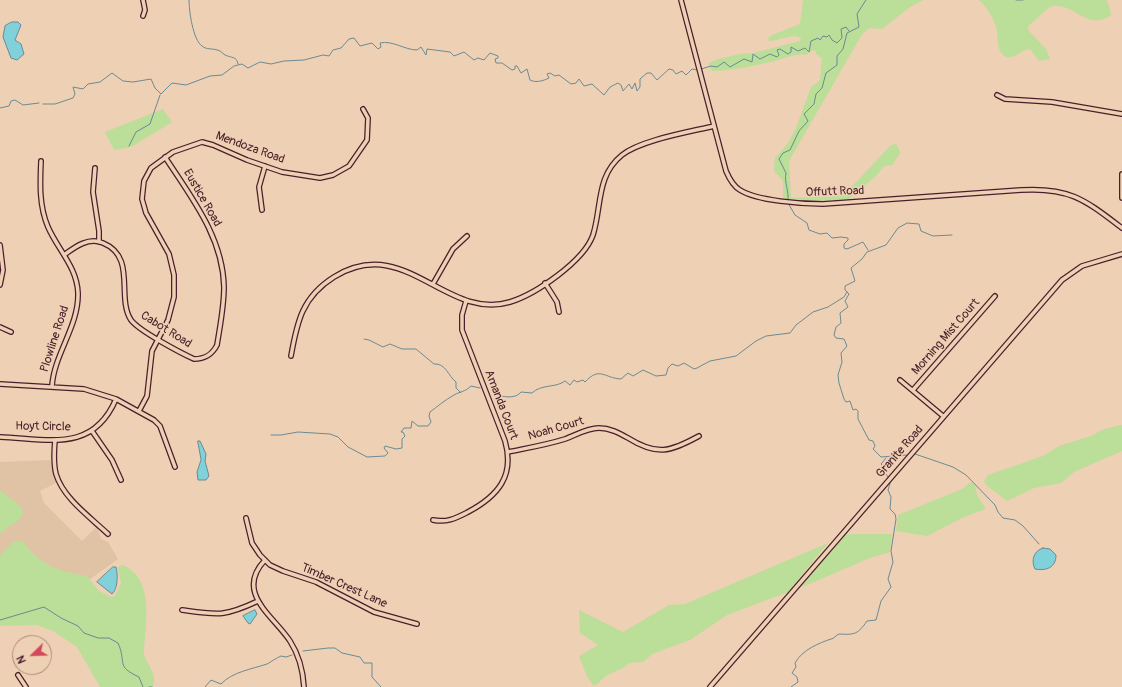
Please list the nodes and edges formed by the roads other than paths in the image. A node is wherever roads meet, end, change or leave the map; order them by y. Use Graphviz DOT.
graph roads {
  1 [pos="143,0"];
  2 [pos="681,0"];
  3 [pos="144,16"];
  4 [pos="997,95"];
  5 [pos="363,109"];
  6 [pos="1122,114"];
  7 [pos="714,126"];
  8 [pos="166,157"];
  9 [pos="42,162"];
  10 [pos="265,166"];
  11 [pos="94,168"];
  12 [pos="1122,174"];
  13 [pos="1122,198"];
  14 [pos="262,210"];
  15 [pos="1122,222"];
  16 [pos="1121,228"];
  17 [pos="467,236"];
  18 [pos="99,242"];
  19 [pos="0,245"];
  20 [pos="1122,254"];
  21 [pos="64,255"];
  22 [pos="545,282"];
  23 [pos="433,284"];
  24 [pos="0,285"];
  25 [pos="994,296"];
  26 [pos="466,301"];
  27 [pos="559,312"];
  28 [pos="220,322"];
  29 [pos="0,327"];
  30 [pos="11,332"];
  31 [pos="158,339"];
  32 [pos="291,356"];
  33 [pos="900,380"];
  34 [pos="0,384"];
  35 [pos="52,386"];
  36 [pos="913,390"];
  37 [pos="116,399"];
  38 [pos="139,411"];
  39 [pos="943,416"];
  40 [pos="92,431"];
  41 [pos="0,436"];
  42 [pos="699,436"];
  43 [pos="55,440"];
  44 [pos="508,452"];
  45 [pos="175,468"];
  46 [pos="122,480"];
  47 [pos="246,518"];
  48 [pos="433,520"];
  49 [pos="108,534"];
  50 [pos="265,560"];
  51 [pos="258,601"];
  52 [pos="182,610"];
  53 [pos="417,624"];
  54 [pos="18,675"];
  55 [pos="26,687"];
  56 [pos="304,687"];
  57 [pos="710,687"];
  1 -- 3 [label="street"];
  2 -- 7 [label="street, Offutt Road"];
  4 -- 6 [label="street"];
  5 -- 10 [label="street, Mendoza Road"];
  7 -- 16 [label="street, Offutt Road"];
  7 -- 22 [label="street"];
  8 -- 10 [label="street, Mendoza Road"];
  8 -- 28 [label="street, Eustice Road"];
  8 -- 31 [label="street, Mendoza Road"];
  9 -- 21 [label="street, Plowline Road"];
  10 -- 14 [label="street"];
  11 -- 18 [label="street"];
  12 -- 13 [label="street"];
  15 -- 16 [label="street"];
  17 -- 23 [label="street"];
  18 -- 21 [label="street"];
  18 -- 31 [label="street, Cabot Road"];
  19 -- 24 [label="street"];
  20 -- 39 [label="street, Granite Road"];
  21 -- 35 [label="street, Plowline Road"];
  22 -- 26 [label="street"];
  22 -- 27 [label="street"];
  23 -- 26 [label="street"];
  23 -- 32 [label="street"];
  25 -- 36 [label="street, Morning Mist Court"];
  26 -- 44 [label="street, Amanda Court"];
  28 -- 31 [label="street, Cabot Road"];
  29 -- 30 [label="street"];
  31 -- 38 [label="street, Mendoza Road"];
  33 -- 36 [label="street"];
  34 -- 35 [label="street"];
  35 -- 37 [label="street"];
  36 -- 39 [label="street"];
  37 -- 38 [label="street"];
  37 -- 40 [label="street, Hoyt Circle"];
  38 -- 45 [label="street"];
  39 -- 57 [label="street, Granite Road"];
  40 -- 43 [label="street, Hoyt Circle"];
  40 -- 46 [label="street"];
  41 -- 43 [label="street, Hoyt Circle"];
  42 -- 44 [label="street, Noah Court"];
  43 -- 49 [label="street"];
  44 -- 48 [label="street, Amanda Court"];
  47 -- 50 [label="street, Timber Crest Lane"];
  50 -- 51 [label="street"];
  50 -- 53 [label="street, Timber Crest Lane"];
  51 -- 52 [label="street"];
  51 -- 56 [label="street"];
  54 -- 55 [label="street"];
}
